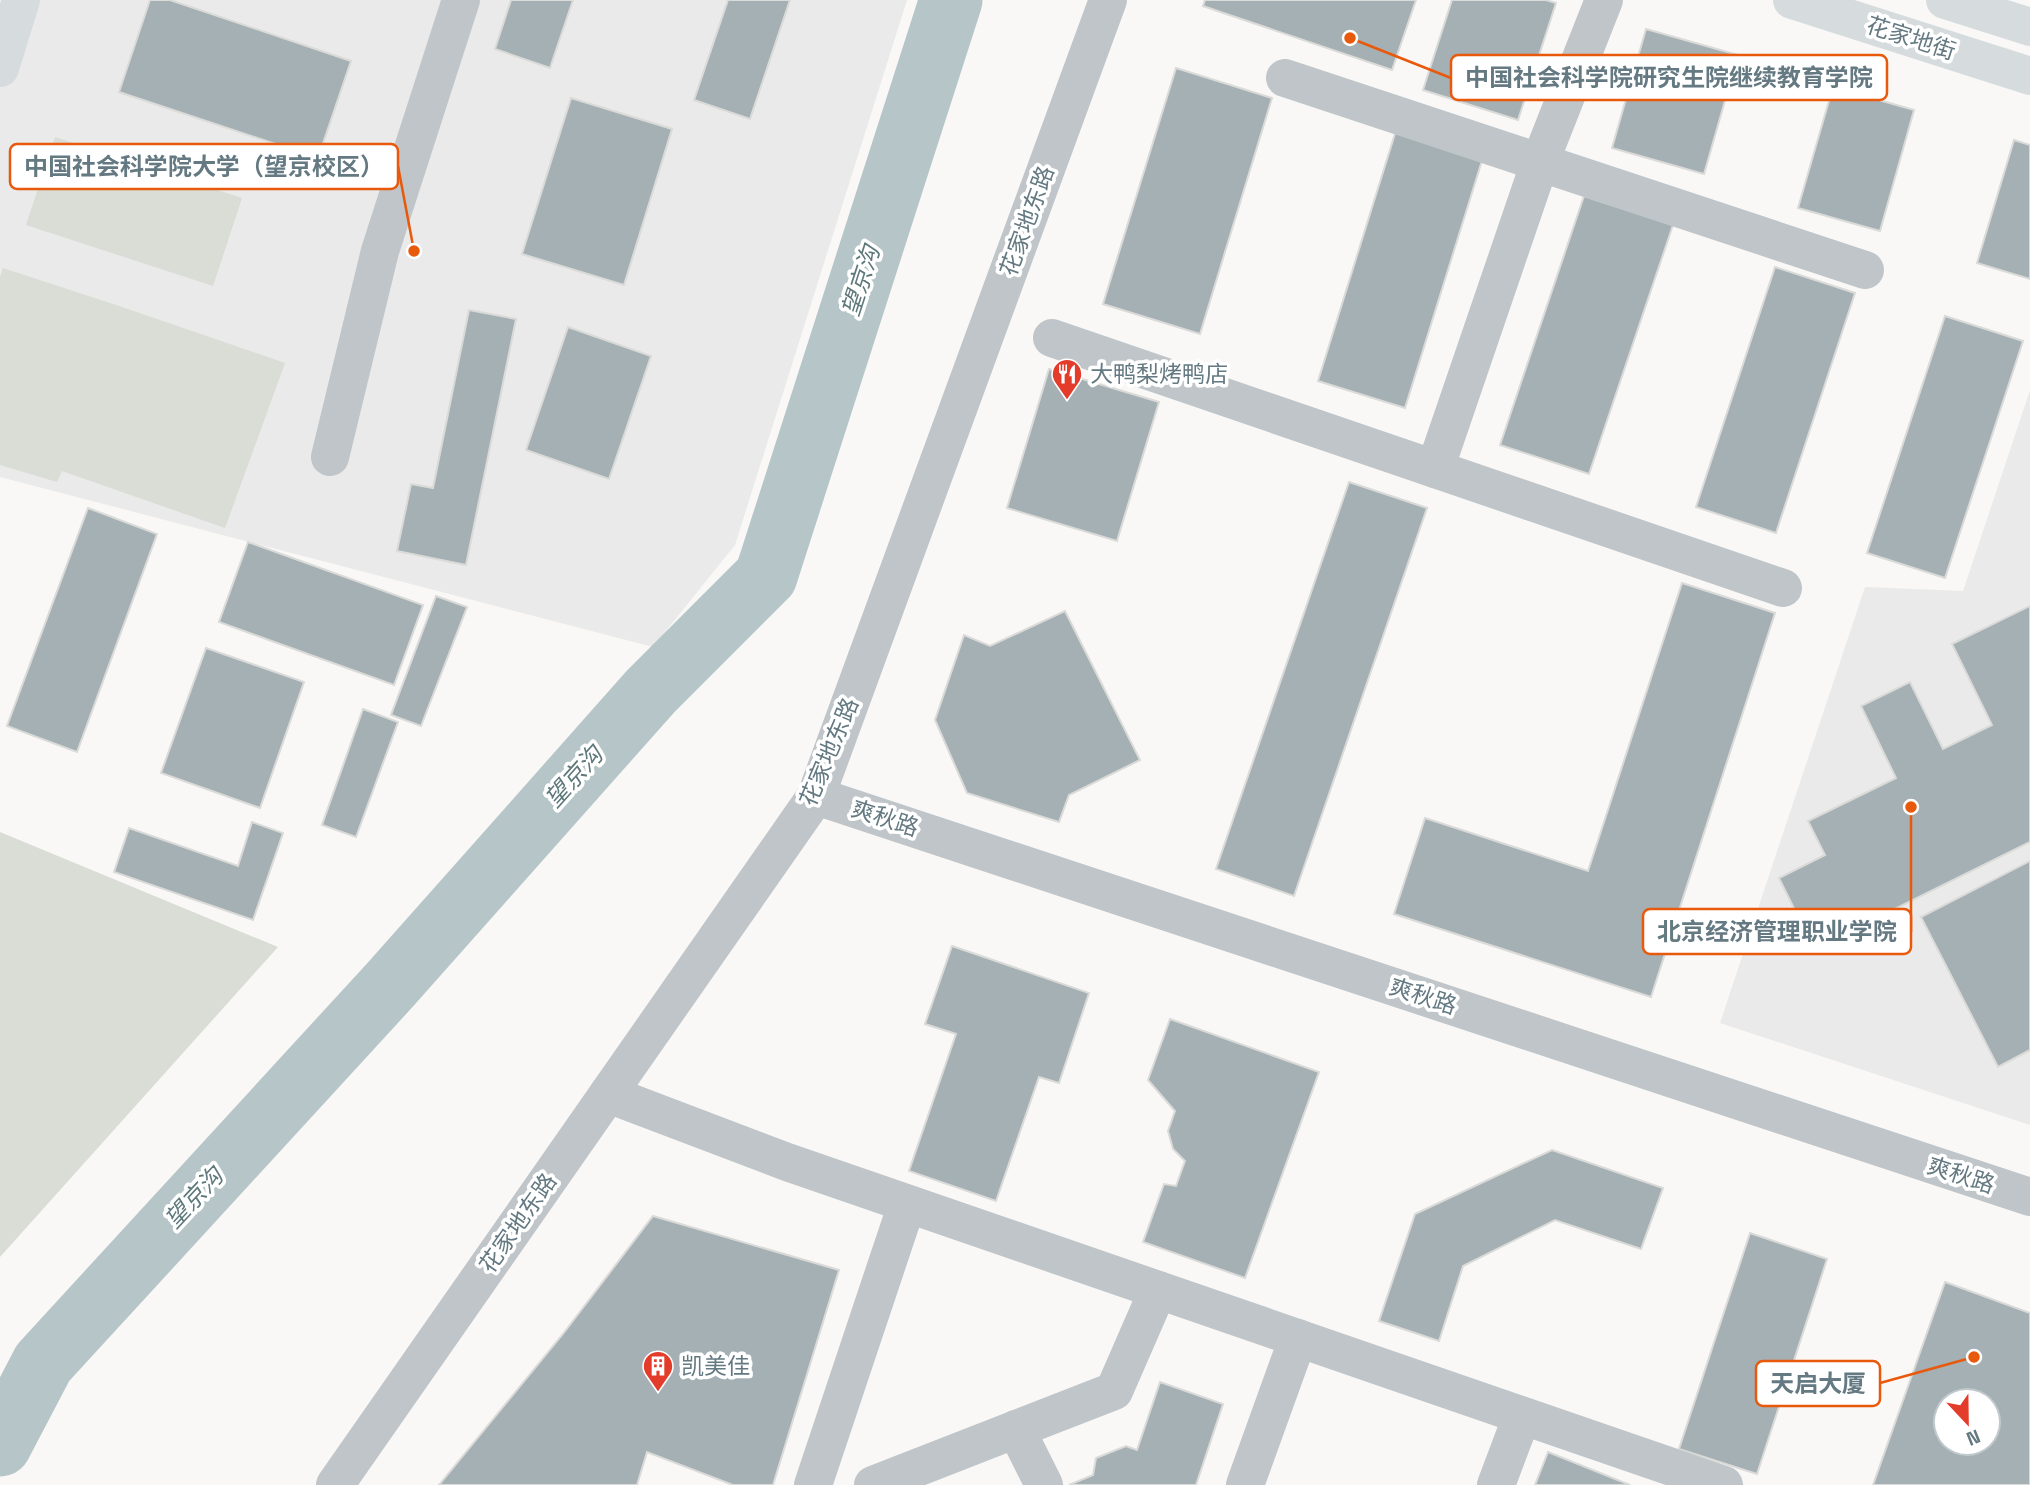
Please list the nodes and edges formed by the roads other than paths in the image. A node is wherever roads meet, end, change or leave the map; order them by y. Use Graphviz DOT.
graph roads {
  1 [pos="21,0"];
  2 [pos="461,0"];
  3 [pos="1108,0"];
  4 [pos="1604,0"];
  5 [pos="1792,0"];
  6 [pos="1945,0"];
  7 [pos="2030,27"];
  8 [pos="0,68"];
  9 [pos="2030,76"];
  10 [pos="1285,78"];
  11 [pos="1540,162"];
  12 [pos="1865,270"];
  13 [pos="1052,338"];
  14 [pos="330,457"];
  15 [pos="1435,469"];
  16 [pos="1783,588"];
  17 [pos="816,796"];
  18 [pos="608,1094"];
  19 [pos="2030,1197"];
  20 [pos="908,1204"];
  21 [pos="1158,1290"];
  22 [pos="1298,1338"];
  23 [pos="1522,1416"];
  24 [pos="1016,1429"];
  25 [pos="335,1485"];
  26 [pos="813,1485"];
  27 [pos="873,1485"];
  28 [pos="1044,1485"];
  29 [pos="1245,1485"];
  30 [pos="1496,1485"];
  31 [pos="1724,1485"];
  1 -- 8 [label="main road"];
  2 -- 14 [label="street"];
  3 -- 17 [label="street, 花家地东路"];
  4 -- 11 [label="street"];
  5 -- 9 [label="main road, 花家地街"];
  6 -- 7 [label="main road, 花家地街"];
  10 -- 11 [label="street"];
  11 -- 12 [label="street"];
  11 -- 15 [label="street"];
  13 -- 15 [label="street"];
  15 -- 16 [label="street"];
  17 -- 18 [label="street, 花家地东路"];
  17 -- 19 [label="street, 爽秋路"];
  18 -- 20 [label="street"];
  18 -- 25 [label="street, 花家地东路"];
  20 -- 21 [label="street"];
  20 -- 26 [label="street"];
  21 -- 22 [label="street"];
  21 -- 24 [label="street"];
  22 -- 23 [label="street"];
  22 -- 29 [label="street"];
  23 -- 30 [label="street"];
  23 -- 31 [label="street"];
  24 -- 27 [label="street"];
  24 -- 28 [label="street"];
}
